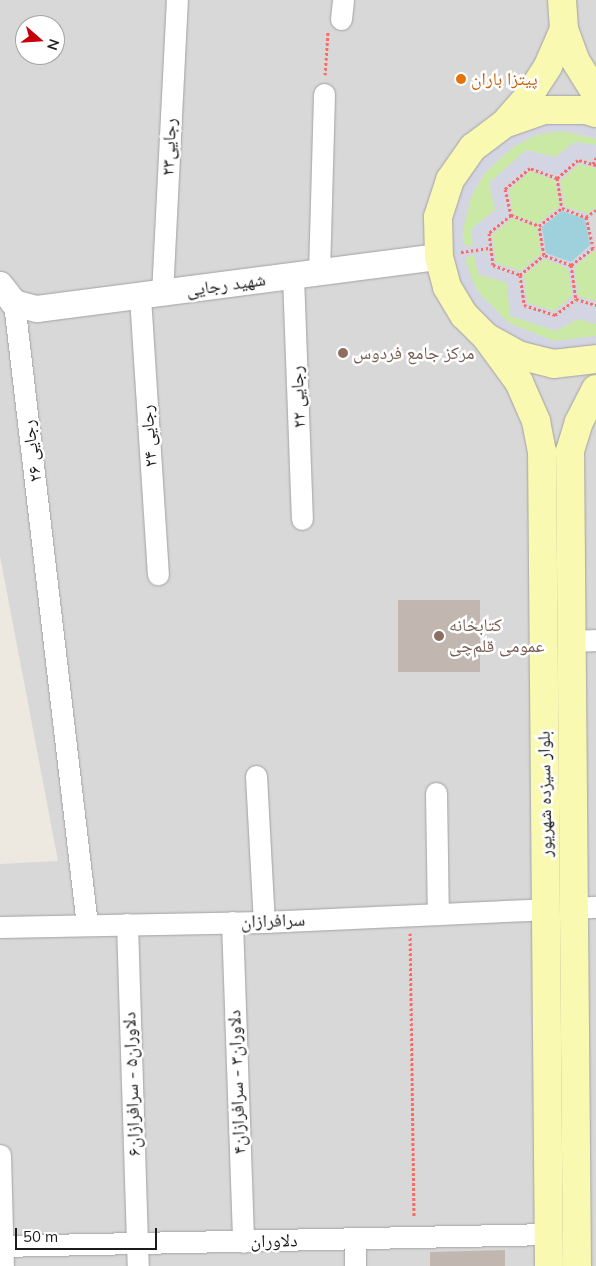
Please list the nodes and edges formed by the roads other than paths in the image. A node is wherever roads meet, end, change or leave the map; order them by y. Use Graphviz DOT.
graph roads {
  1 [pos="177,0"];
  2 [pos="562,0"];
  3 [pos="564,29"];
  4 [pos="596,93"];
  5 [pos="324,94"];
  6 [pos="596,113"];
  7 [pos="504,124"];
  8 [pos="453,254"];
  9 [pos="319,273"];
  10 [pos="293,276"];
  11 [pos="7,294"];
  12 [pos="151,296"];
  13 [pos="486,337"];
  14 [pos="596,359"];
  15 [pos="596,389"];
  16 [pos="302,519"];
  17 [pos="158,574"];
  18 [pos="584,641"];
  19 [pos="256,776"];
  20 [pos="436,793"];
  21 [pos="585,908"];
  22 [pos="546,909"];
  23 [pos="438,914"];
  24 [pos="232,922"];
  25 [pos="264,922"];
  26 [pos="127,924"];
  27 [pos="87,925"];
  28 [pos="0,927"];
  29 [pos="0,1155"];
  30 [pos="549,1234"];
  31 [pos="355,1239"];
  32 [pos="243,1242"];
  33 [pos="137,1244"];
  34 [pos="2,1253"];
  35 [pos="138,1266"];
  36 [pos="355,1266"];
  37 [pos="549,1266"];
  38 [pos="577,1266"];
  1 -- 12 [label="street, رجایی۲۳"];
  2 -- 3 [label="main road"];
  3 -- 4 [label="main road"];
  3 -- 7 [label="main road"];
  5 -- 9 [label="street"];
  6 -- 7 [label="main road"];
  7 -- 8 [label="main road"];
  8 -- 9 [label="street, شهید رجایی"];
  8 -- 13 [label="main road"];
  9 -- 10 [label="street, شهید رجایی"];
  10 -- 12 [label="street, شهید رجایی"];
  10 -- 16 [label="street, رجایی ۲۲"];
  11 -- 12 [label="street, شهید رجایی"];
  11 -- 27 [label="street, رجایی ۲۶"];
  12 -- 17 [label="street, رجایی ۲۴"];
  13 -- 14 [label="main road"];
  13 -- 22 [label="main road, بلوار سیزده شهریور"];
  15 -- 18 [label="main road, بلوار سیزده شهریور"];
  18 -- 21 [label="main road, بلوار سیزده شهریور"];
  19 -- 25 [label="street"];
  20 -- 23 [label="street"];
  21 -- 22 [label="main road"];
  21 -- 38 [label="main road, بلوار سیزده شهریور"];
  22 -- 23 [label="street, سرافرازان"];
  22 -- 30 [label="main road, بلوار سیزده شهریور"];
  23 -- 25 [label="street, سرافرازان"];
  24 -- 25 [label="street, سرافرازان"];
  24 -- 26 [label="street, سرافرازان"];
  24 -- 32 [label="street, دلاوران۳ - سرافرازان۴"];
  26 -- 27 [label="street, سرافرازان"];
  26 -- 33 [label="street, دلاوران۵ - سرافرازان۶"];
  27 -- 28 [label="street, سرافرازان"];
  29 -- 34 [label="street"];
  30 -- 31 [label="street, دلاوران"];
  30 -- 37 [label="main road, بلوار سیزده شهریور"];
  31 -- 32 [label="street, دلاوران"];
  31 -- 36 [label="street"];
  32 -- 33 [label="street, دلاوران"];
  33 -- 34 [label="street, دلاوران"];
  33 -- 35 [label="street, دلاوران۵ - سرافرازان۶"];
}
